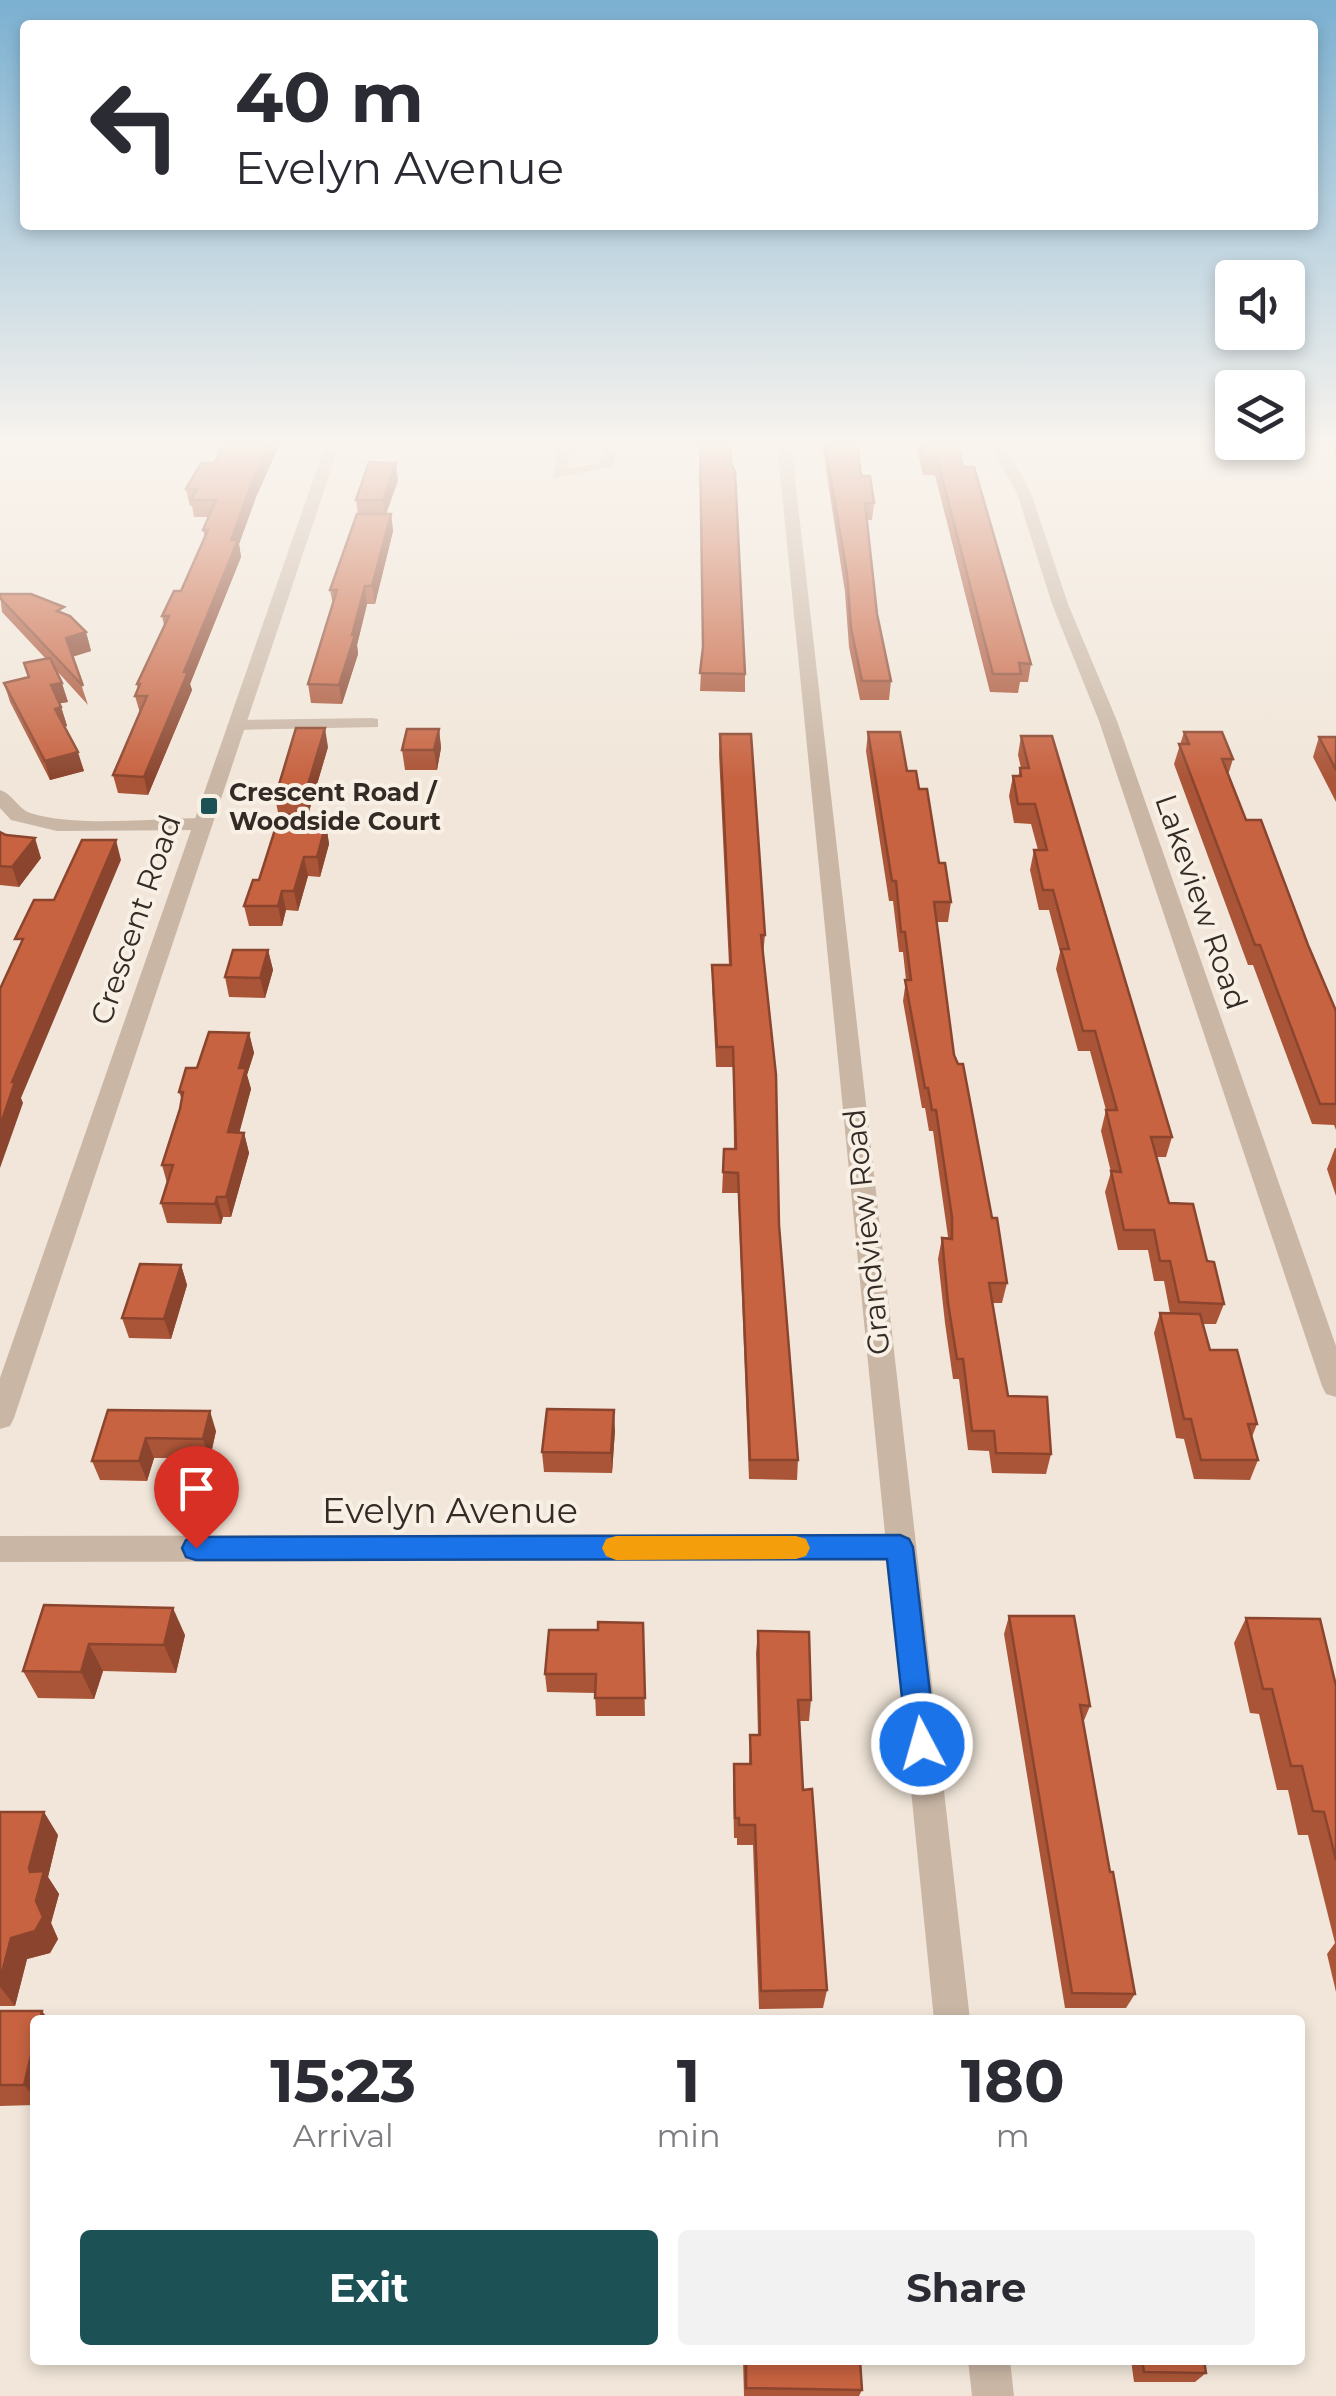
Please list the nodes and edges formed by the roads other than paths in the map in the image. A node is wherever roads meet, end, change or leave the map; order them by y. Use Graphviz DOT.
graph roads {
  1 [pos="295,555"];
  2 [pos="796,555"];
  3 [pos="1044,555"];
  4 [pos="372,723"];
  5 [pos="236,725"];
  6 [pos="0,796"];
  7 [pos="203,824"];
  8 [pos="1336,1386"];
  9 [pos="0,1418"];
  10 [pos="900,1547"];
  11 [pos="0,1549"];
  12 [pos="951,2015"];
  13 [pos="990,2365"];
  14 [pos="993,2396"];
  1 -- 5 [label="street, Crescent Road"];
  2 -- 10 [label="street, Grandview Road"];
  3 -- 8 [label="street, Lakeview Road"];
  4 -- 5 [label="street"];
  5 -- 7 [label="street, Crescent Road"];
  6 -- 7 [label="street"];
  7 -- 9 [label="street, Crescent Road"];
  10 -- 11 [label="street, Evelyn Avenue"];
  10 -- 12 [label="street, Grandview Road"];
  13 -- 14 [label="street"];
}
